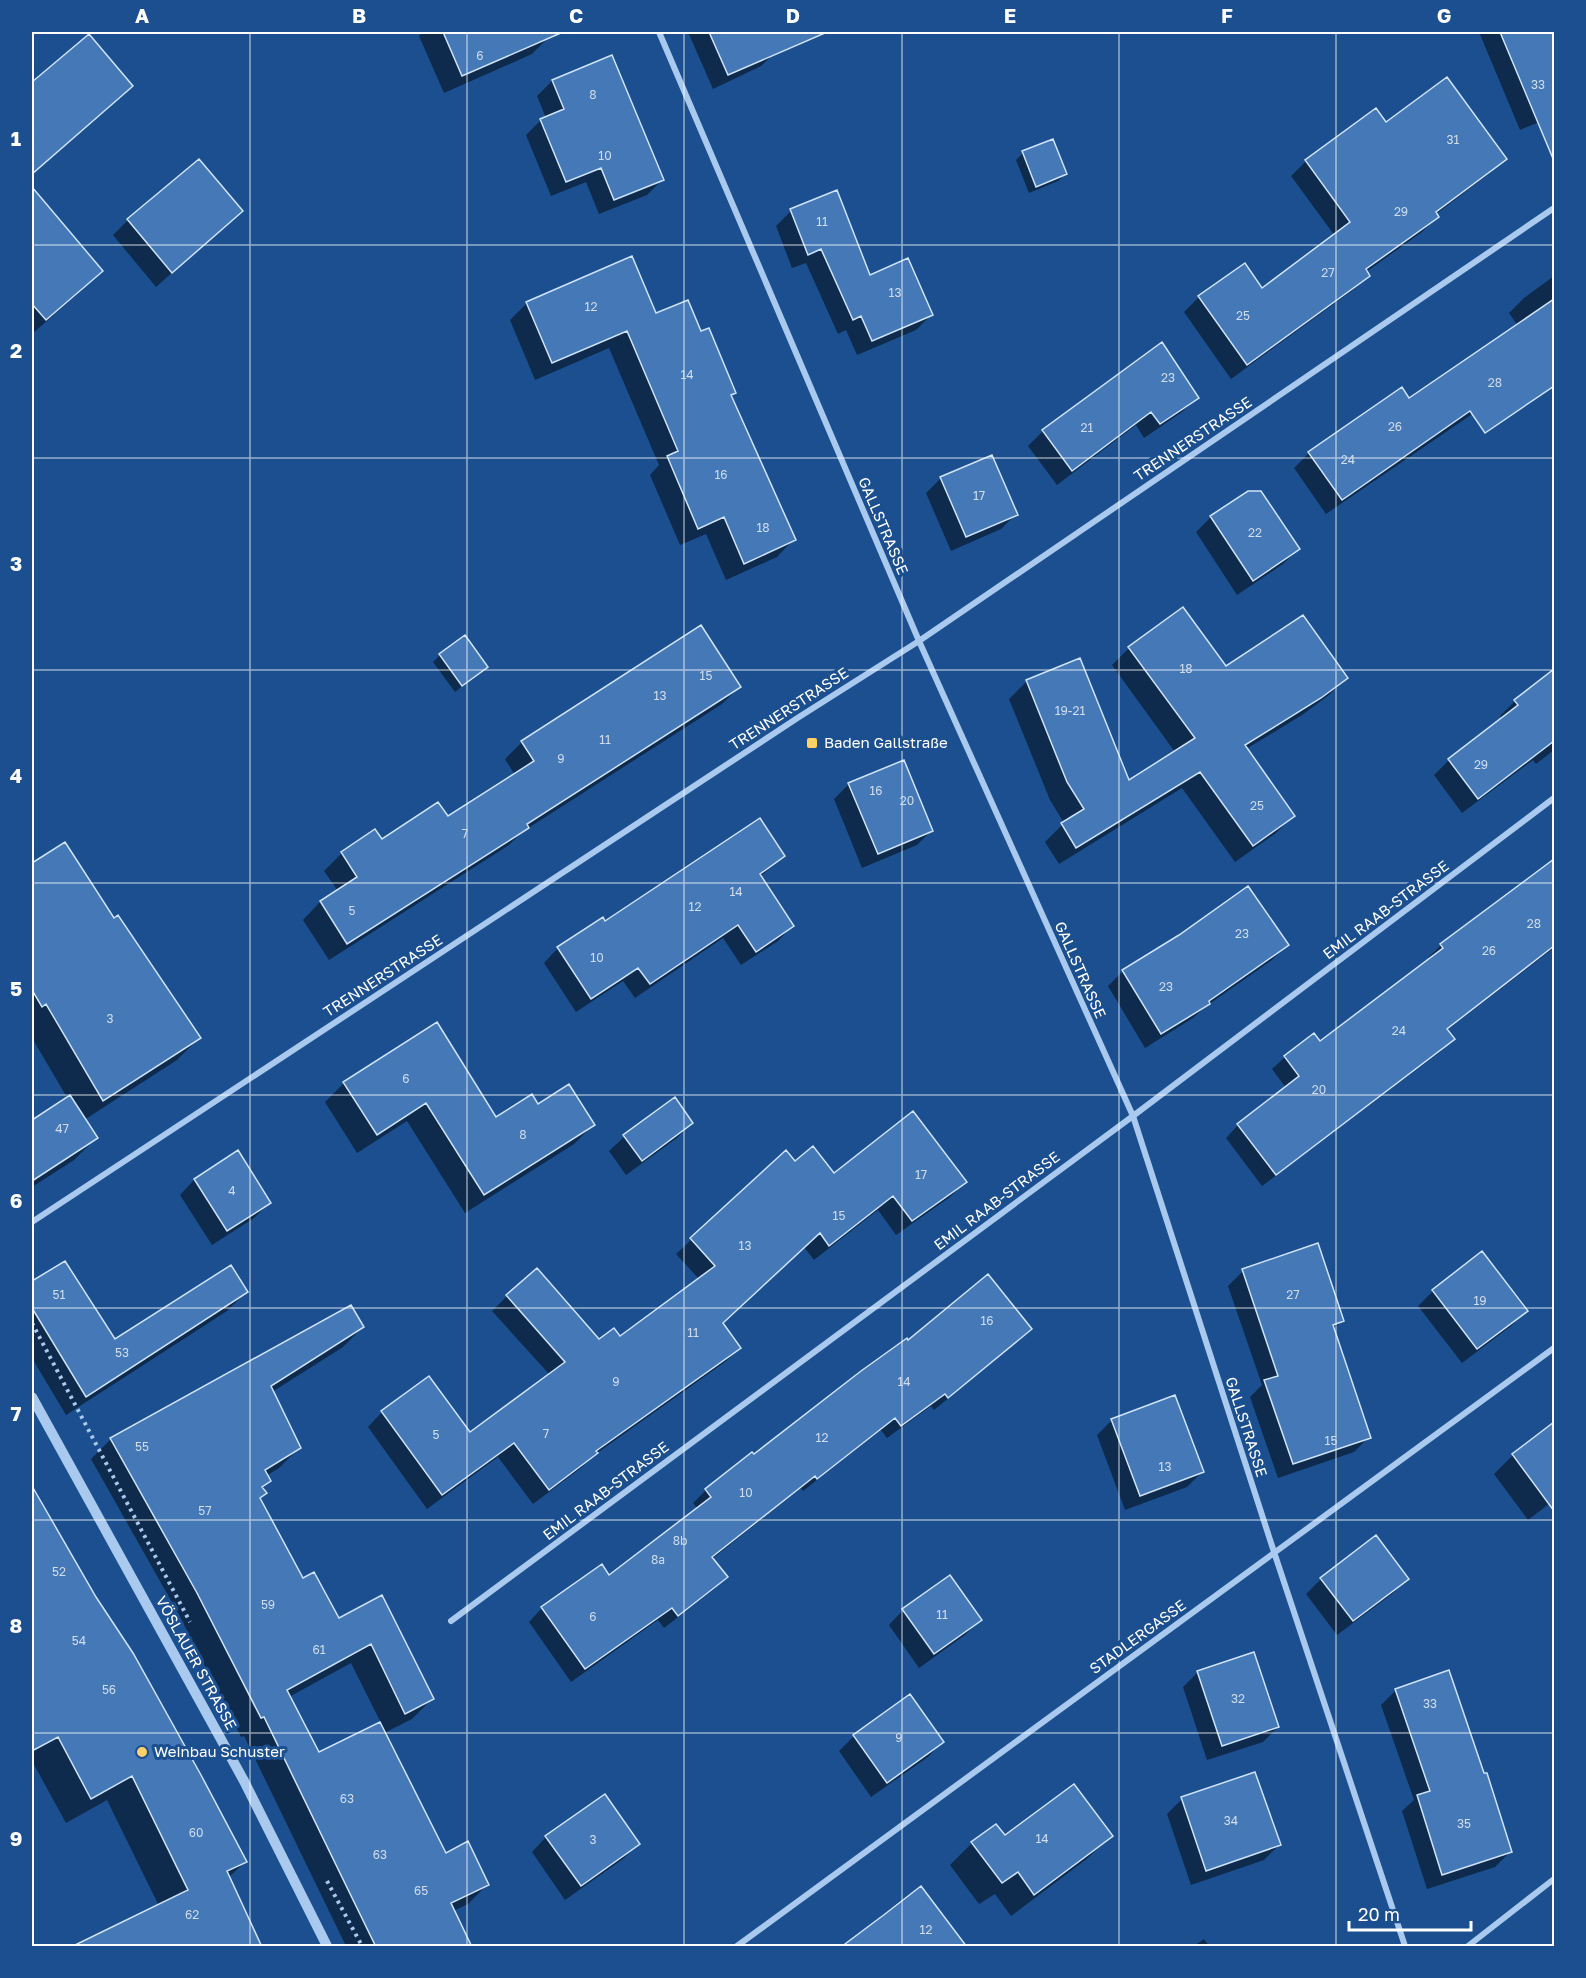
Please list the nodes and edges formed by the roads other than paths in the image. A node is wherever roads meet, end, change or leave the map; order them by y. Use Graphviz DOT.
graph roads {
  1 [pos="659,32"];
  2 [pos="1554,208"];
  3 [pos="919,641"];
  4 [pos="1554,798"];
  5 [pos="1133,1116"];
  6 [pos="32,1222"];
  7 [pos="1554,1348"];
  8 [pos="32,1397"];
  9 [pos="1274,1552"];
  10 [pos="451,1621"];
  11 [pos="1554,1879"];
  12 [pos="327,1947"];
  13 [pos="737,1947"];
  14 [pos="1405,1947"];
  15 [pos="1468,1947"];
  1 -- 3 [label="street, GALLSTRASSE"];
  2 -- 3 [label="street, TRENNERSTRASSE"];
  3 -- 5 [label="street, GALLSTRASSE"];
  3 -- 6 [label="street, TRENNERSTRASSE"];
  4 -- 5 [label="street, EMIL RAAB-STRASSE"];
  5 -- 9 [label="street, GALLSTRASSE"];
  5 -- 10 [label="street, EMIL RAAB-STRASSE"];
  7 -- 9 [label="street, STADLERGASSE"];
  8 -- 12 [label="street, VÖSLAUER STRASSE"];
  9 -- 13 [label="street, STADLERGASSE"];
  9 -- 14 [label="street, GALLSTRASSE"];
  11 -- 15 [label="street"];
}
